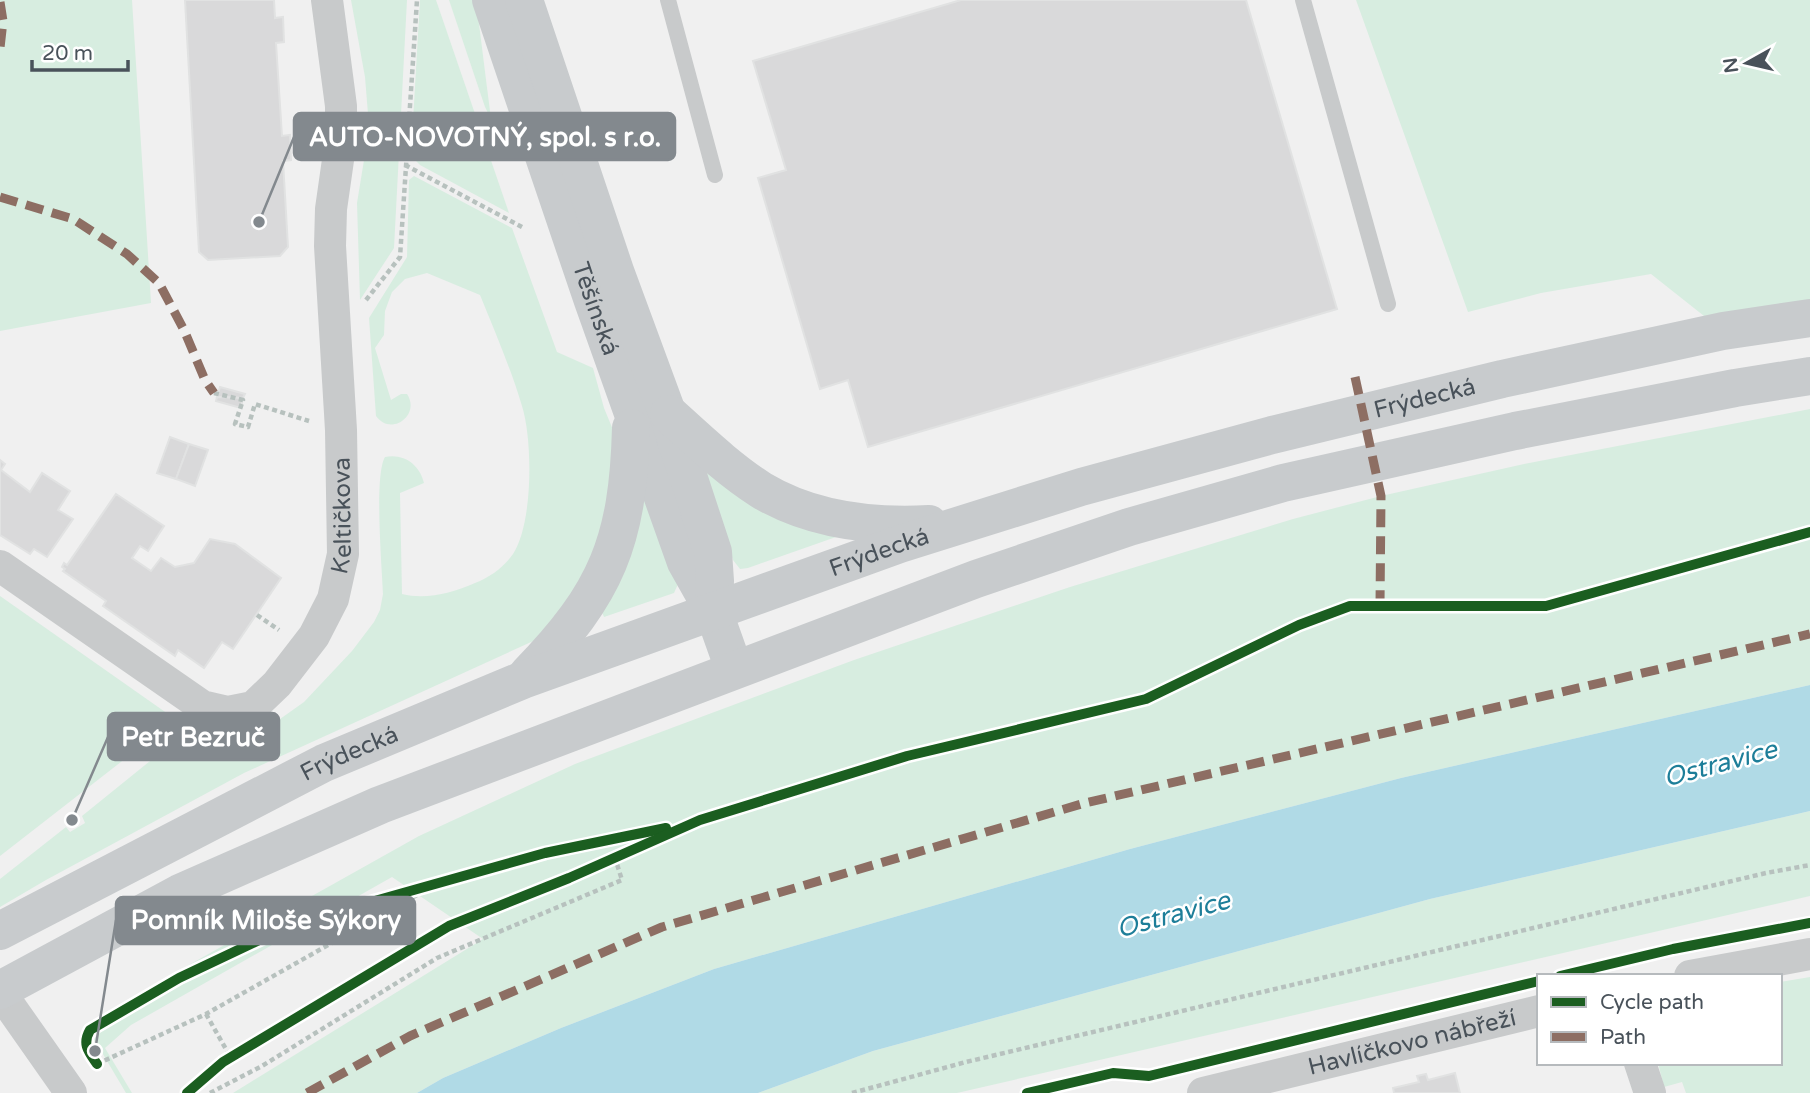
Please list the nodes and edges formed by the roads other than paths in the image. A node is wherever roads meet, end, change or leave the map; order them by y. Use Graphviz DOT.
graph roads {
  1 [pos="327,0"];
  2 [pos="491,0"];
  3 [pos="524,0"];
  4 [pos="668,0"];
  5 [pos="1303,0"];
  6 [pos="715,175"];
  7 [pos="1388,304"];
  8 [pos="1810,318"];
  9 [pos="1810,376"];
  10 [pos="649,410"];
  11 [pos="966,523"];
  12 [pos="0,566"];
  13 [pos="713,610"];
  14 [pos="734,669"];
  15 [pos="523,680"];
  16 [pos="0,931"];
  17 [pos="1810,954"];
  18 [pos="1701,974"];
  19 [pos="0,991"];
  20 [pos="1537,1011"];
  21 [pos="1641,1065"];
  22 [pos="71,1093"];
  23 [pos="1203,1093"];
  24 [pos="1650,1093"];
  1 -- 12 [label="street, Keltičkova"];
  2 -- 10 [label="main road, Těšínská"];
  3 -- 10 [label="main road, Těšínská"];
  4 -- 6 [label="lane"];
  5 -- 7 [label="lane"];
  8 -- 11 [label="main road, Frýdecká"];
  9 -- 14 [label="main road, Frýdecká"];
  10 -- 11 [label="main road"];
  10 -- 13 [label="main road, Těšínská"];
  10 -- 15 [label="main road"];
  11 -- 13 [label="main road, Frýdecká"];
  13 -- 14 [label="main road, Těšínská"];
  13 -- 15 [label="main road, Frýdecká"];
  14 -- 19 [label="main road, Frýdecká"];
  15 -- 16 [label="main road, Frýdecká"];
  17 -- 18 [label="street"];
  19 -- 22 [label="street"];
  20 -- 23 [label="street, Havlíčkovo nábřeží"];
  21 -- 24 [label="street"];
}
